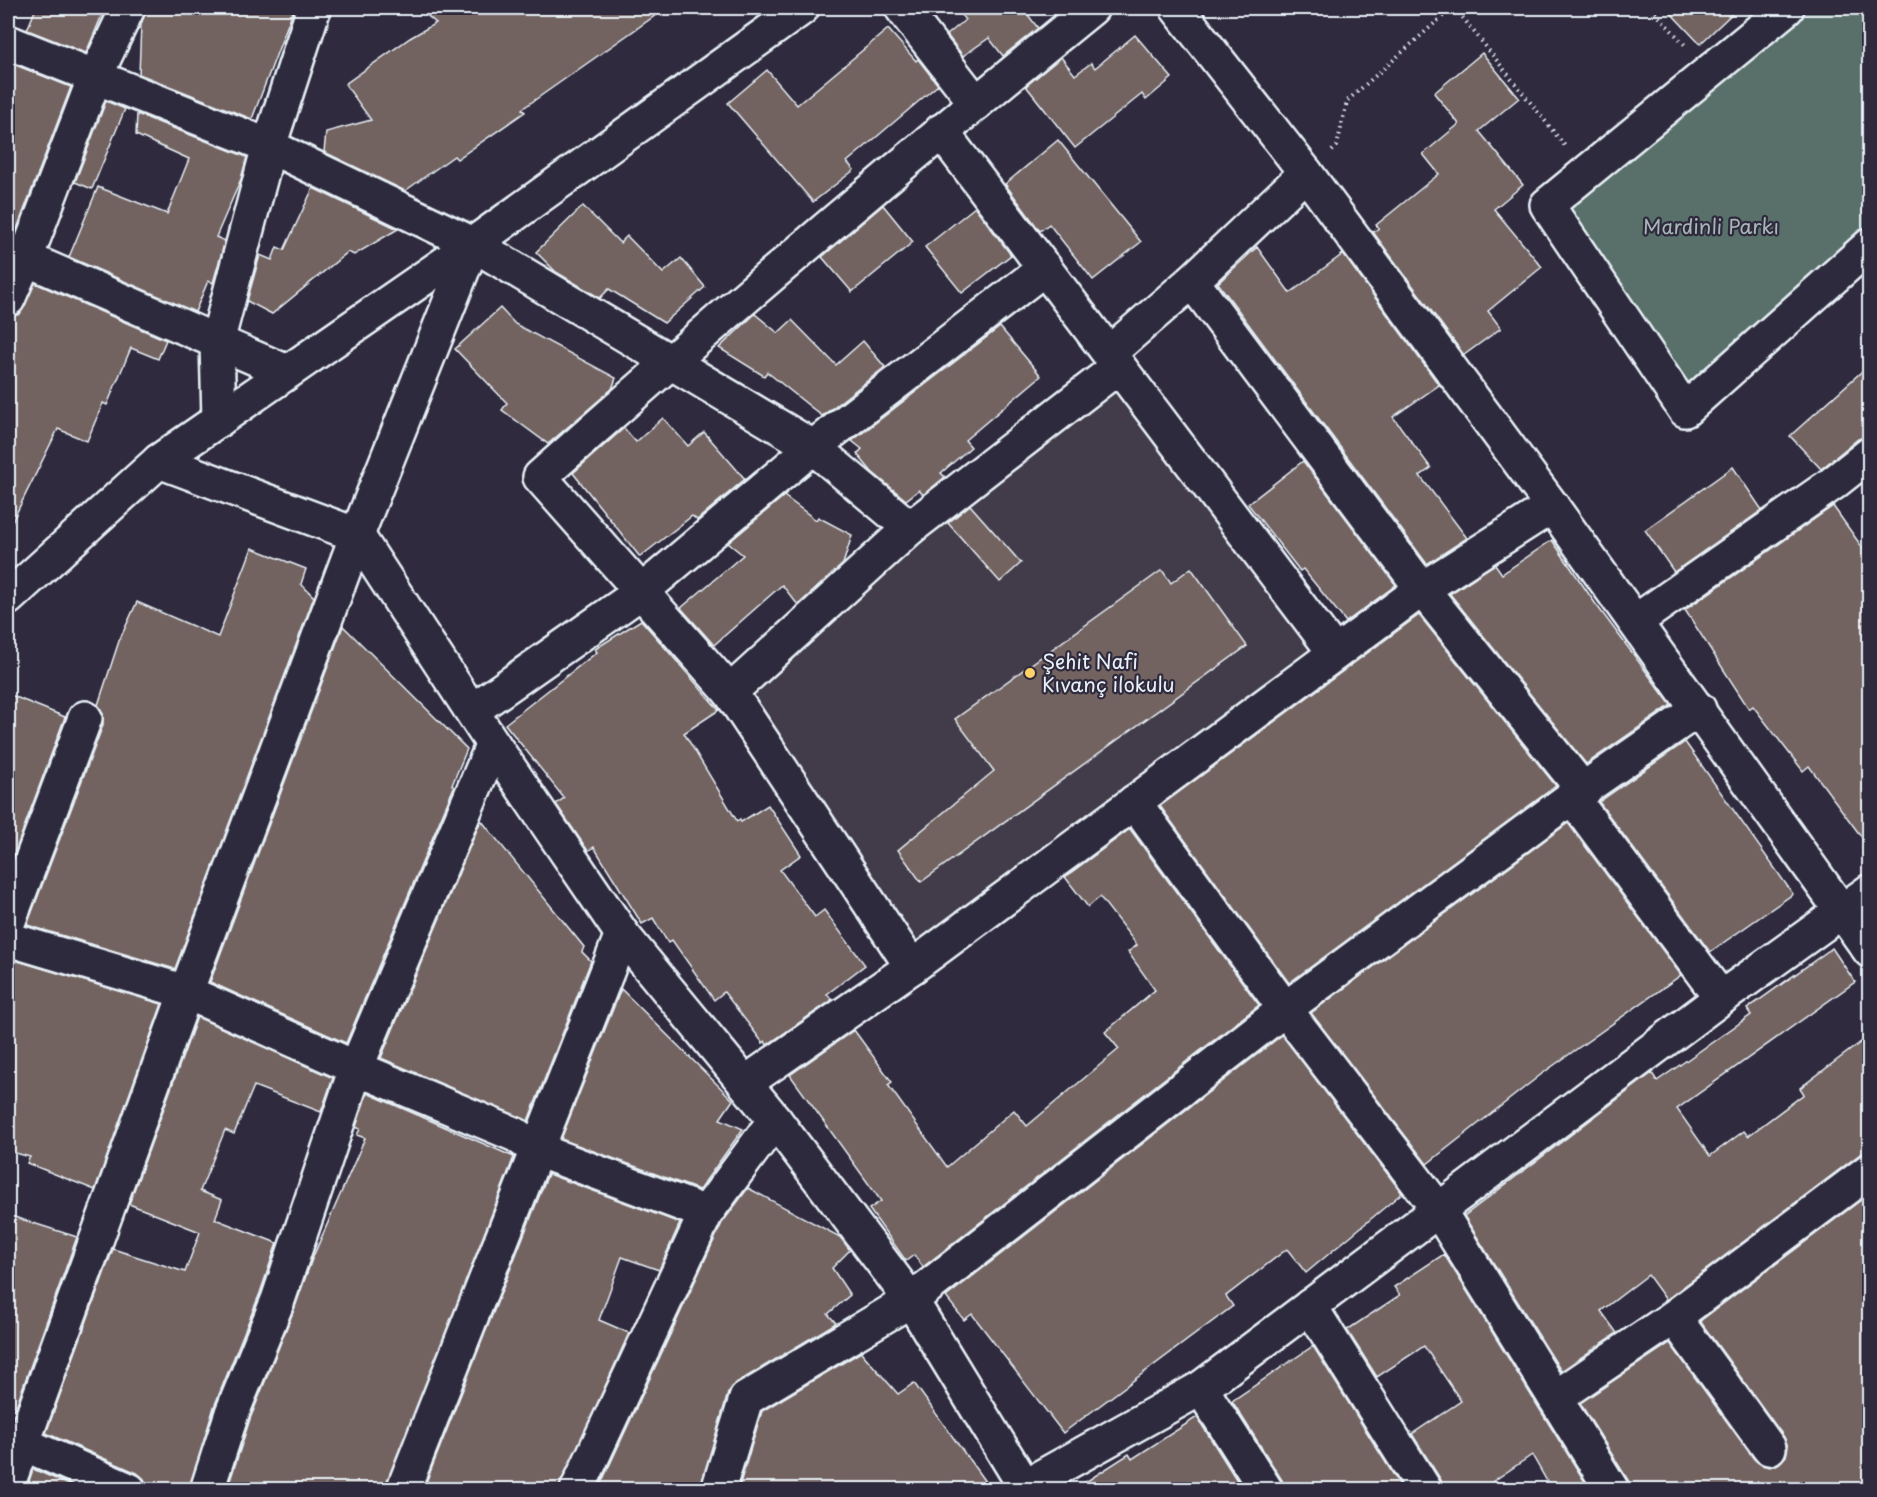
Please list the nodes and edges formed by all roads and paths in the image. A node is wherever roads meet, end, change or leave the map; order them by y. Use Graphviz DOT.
graph roads {
  1 [pos="128,8"];
  2 [pos="314,8"];
  3 [pos="802,8"];
  4 [pos="902,8"];
  5 [pos="1092,8"];
  6 [pos="1177,8"];
  7 [pos="1453,8"];
  8 [pos="1651,8"];
  9 [pos="1787,8"];
  10 [pos="8,42"];
  11 [pos="1709,73"];
  12 [pos="95,77"];
  13 [pos="976,103"];
  14 [pos="942,131"];
  15 [pos="269,146"];
  16 [pos="1306,173"];
  17 [pos="1587,174"];
  18 [pos="473,244"];
  19 [pos="1869,245"];
  20 [pos="17,255"];
  21 [pos="1045,268"];
  22 [pos="1192,281"];
  23 [pos="8,298"];
  24 [pos="217,342"];
  25 [pos="672,360"];
  26 [pos="1113,360"];
  27 [pos="287,372"];
  28 [pos="219,420"];
  29 [pos="813,447"];
  30 [pos="1869,454"];
  31 [pos="159,461"];
  32 [pos="1552,506"];
  33 [pos="910,528"];
  34 [pos="357,535"];
  35 [pos="1422,589"];
  36 [pos="641,592"];
  37 [pos="8,598"];
  38 [pos="1636,621"];
  39 [pos="1335,653"];
  40 [pos="730,692"];
  41 [pos="1699,709"];
  42 [pos="473,710"];
  43 [pos="85,718"];
  44 [pos="493,744"];
  45 [pos="1578,794"];
  46 [pos="1134,802"];
  47 [pos="1869,891"];
  48 [pos="1842,910"];
  49 [pos="8,923"];
  50 [pos="622,934"];
  51 [pos="8,939"];
  52 [pos="1869,951"];
  53 [pos="912,967"];
  54 [pos="186,992"];
  55 [pos="1721,998"];
  56 [pos="1285,1009"];
  57 [pos="356,1068"];
  58 [pos="745,1083"];
  59 [pos="775,1120"];
  60 [pos="535,1149"];
  61 [pos="1869,1170"];
  62 [pos="1438,1209"];
  63 [pos="706,1213"];
  64 [pos="910,1300"];
  65 [pos="1310,1306"];
  66 [pos="1674,1317"];
  67 [pos="1201,1388"];
  68 [pos="1556,1398"];
  69 [pos="15,1440"];
  70 [pos="1768,1448"];
  71 [pos="8,1484"];
  72 [pos="1023,1488"];
  73 [pos="129,1490"];
  74 [pos="207,1490"];
  75 [pos="403,1490"];
  76 [pos="577,1490"];
  77 [pos="718,1490"];
  78 [pos="1266,1490"];
  79 [pos="1425,1490"];
  80 [pos="1612,1490"];
  1 -- 12 [label="street"];
  2 -- 15 [label="street"];
  3 -- 18 [label="street"];
  4 -- 13 [label="street"];
  5 -- 13 [label="street"];
  6 -- 16 [label="street"];
  7 -- 16 [label="path"];
  7 -- 17 [label="path"];
  8 -- 11 [label="path"];
  9 -- 11 [label="street"];
  10 -- 12 [label="street"];
  11 -- 17 [label="street"];
  12 -- 15 [label="street"];
  12 -- 20 [label="street"];
  13 -- 14 [label="street"];
  14 -- 21 [label="street"];
  14 -- 25 [label="street"];
  15 -- 18 [label="street"];
  15 -- 24 [label="street"];
  16 -- 22 [label="street"];
  16 -- 32 [label="street"];
  17 -- 19 [label="street"];
  18 -- 25 [label="street"];
  18 -- 27 [label="street"];
  18 -- 34 [label="street"];
  20 -- 23 [label="street"];
  20 -- 24 [label="street"];
  21 -- 26 [label="street"];
  21 -- 29 [label="street"];
  22 -- 26 [label="street"];
  22 -- 35 [label="street"];
  24 -- 27 [label="street"];
  24 -- 28 [label="street"];
  25 -- 29 [label="street"];
  25 -- 36 [label="street"];
  26 -- 33 [label="street"];
  26 -- 39 [label="street"];
  27 -- 28 [label="street"];
  28 -- 31 [label="street"];
  29 -- 33 [label="street"];
  29 -- 36 [label="street"];
  30 -- 38 [label="street"];
  31 -- 34 [label="street"];
  31 -- 37 [label="street"];
  32 -- 35 [label="street"];
  32 -- 38 [label="street"];
  33 -- 40 [label="street"];
  34 -- 42 [label="street"];
  34 -- 54 [label="street"];
  35 -- 39 [label="street"];
  35 -- 45 [label="street"];
  36 -- 40 [label="street"];
  36 -- 42 [label="street"];
  38 -- 41 [label="street"];
  39 -- 46 [label="street"];
  40 -- 53 [label="street"];
  41 -- 45 [label="street"];
  41 -- 48 [label="street"];
  42 -- 44 [label="street"];
  43 -- 49 [label="street"];
  44 -- 50 [label="street"];
  44 -- 57 [label="street"];
  45 -- 55 [label="street"];
  45 -- 56 [label="street"];
  46 -- 53 [label="street"];
  46 -- 56 [label="street"];
  47 -- 48 [label="street"];
  48 -- 52 [label="street"];
  48 -- 55 [label="street"];
  50 -- 58 [label="street"];
  50 -- 60 [label="street"];
  51 -- 54 [label="street"];
  53 -- 58 [label="street"];
  54 -- 57 [label="street"];
  54 -- 69 [label="street"];
  55 -- 62 [label="street"];
  56 -- 62 [label="street"];
  56 -- 64 [label="street"];
  57 -- 60 [label="street"];
  57 -- 74 [label="street"];
  58 -- 59 [label="street"];
  59 -- 63 [label="street"];
  59 -- 64 [label="street"];
  60 -- 63 [label="street"];
  60 -- 75 [label="street"];
  61 -- 66 [label="street"];
  62 -- 65 [label="street"];
  62 -- 68 [label="street"];
  63 -- 76 [label="street"];
  64 -- 72 [label="street"];
  64 -- 77 [label="street"];
  65 -- 67 [label="street"];
  65 -- 79 [label="street"];
  66 -- 68 [label="street"];
  66 -- 70 [label="street"];
  67 -- 72 [label="street"];
  67 -- 78 [label="street"];
  68 -- 80 [label="street"];
  69 -- 71 [label="street"];
  69 -- 73 [label="street"];
}
